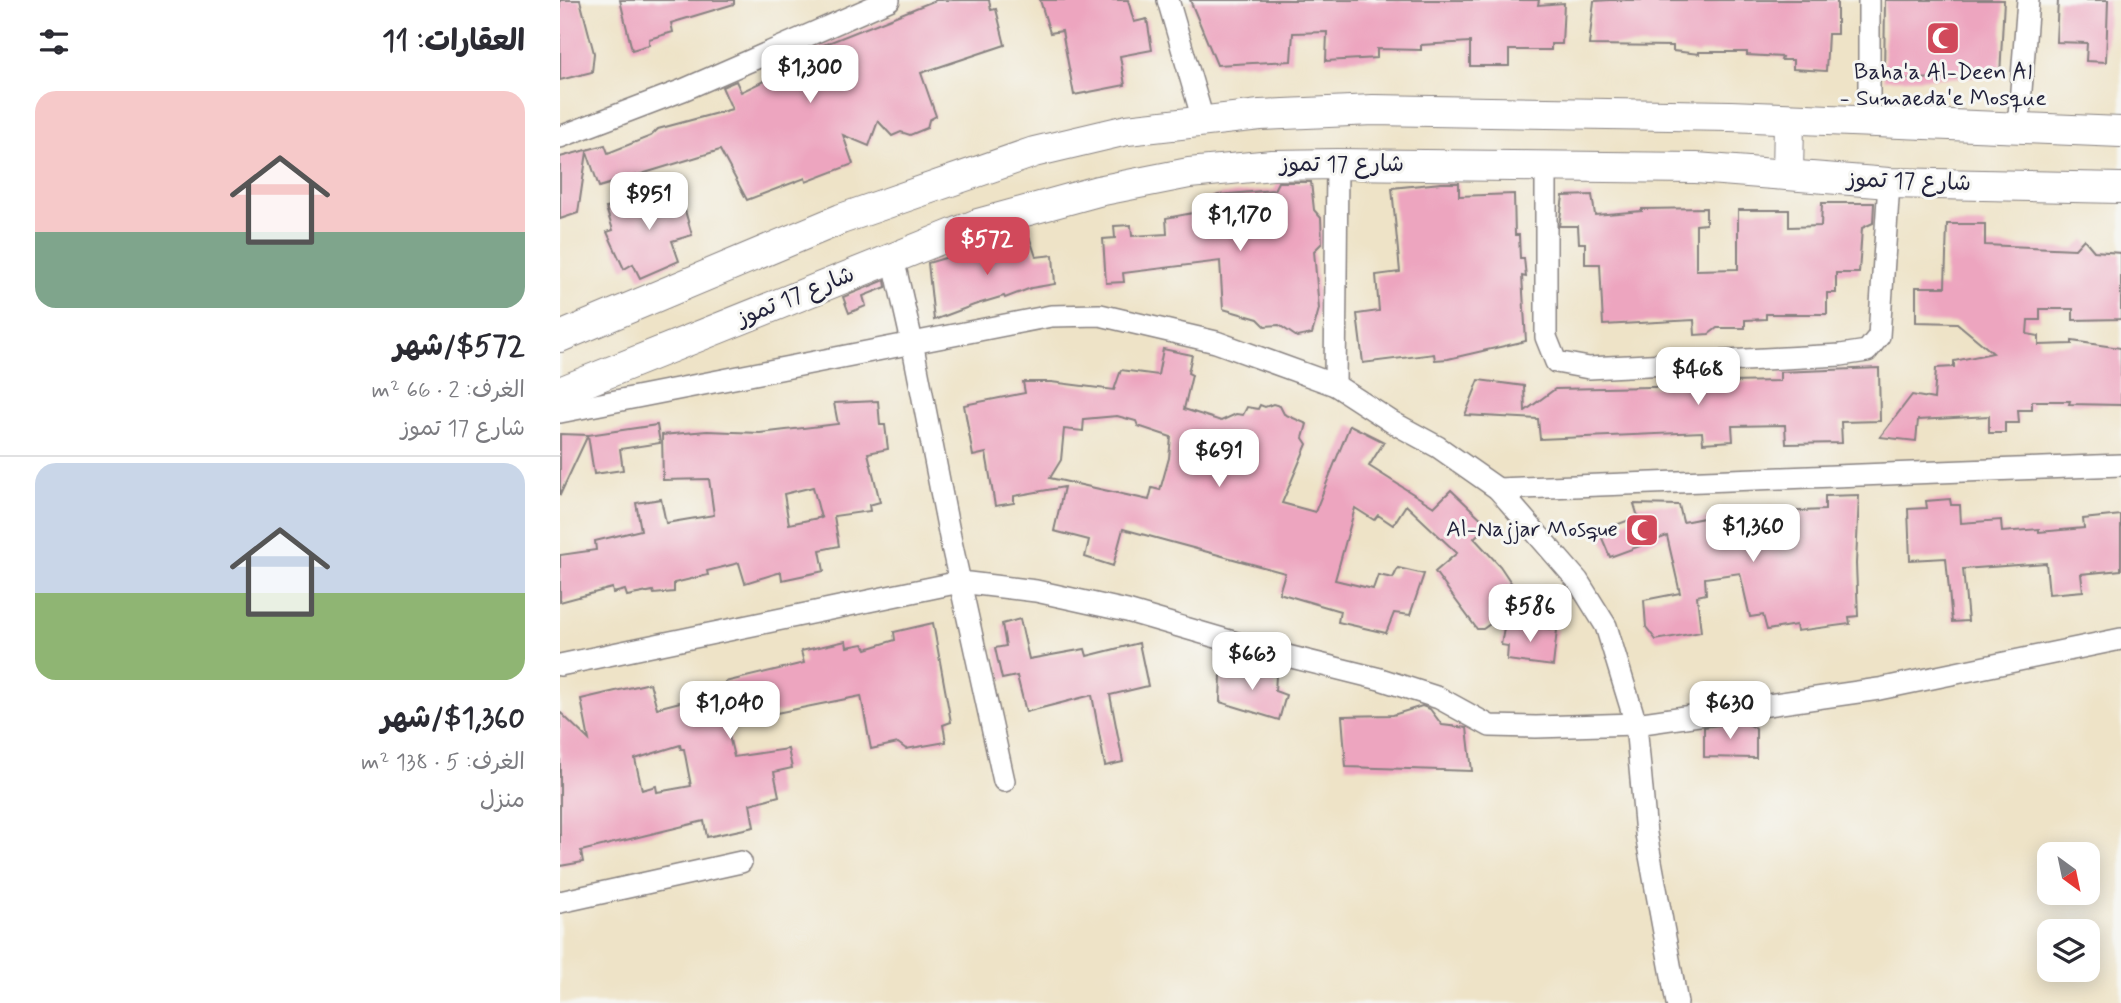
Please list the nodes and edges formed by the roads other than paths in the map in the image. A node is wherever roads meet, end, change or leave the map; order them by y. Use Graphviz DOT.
graph roads {
  1 [pos="889,0"];
  2 [pos="1168,0"];
  3 [pos="1868,0"];
  4 [pos="2028,0"];
  5 [pos="1789,119"];
  6 [pos="1203,120"];
  7 [pos="1869,122"];
  8 [pos="2018,129"];
  9 [pos="2121,132"];
  10 [pos="560,137"];
  11 [pos="1337,164"];
  12 [pos="1546,166"];
  13 [pos="1788,175"];
  14 [pos="1889,183"];
  15 [pos="2121,188"];
  16 [pos="893,258"];
  17 [pos="560,337"];
  18 [pos="912,342"];
  19 [pos="1335,385"];
  20 [pos="560,392"];
  21 [pos="560,412"];
  22 [pos="2121,465"];
  23 [pos="1498,489"];
  24 [pos="960,582"];
  25 [pos="2121,639"];
  26 [pos="560,665"];
  27 [pos="1636,724"];
  28 [pos="1004,782"];
  29 [pos="741,862"];
  30 [pos="560,902"];
  31 [pos="1678,1003"];
  1 -- 10 [label="street"];
  2 -- 6 [label="street"];
  3 -- 7 [label="street"];
  4 -- 8 [label="street"];
  5 -- 6 [label="main road"];
  5 -- 7 [label="main road"];
  5 -- 13 [label="main road"];
  6 -- 17 [label="main road"];
  7 -- 8 [label="main road"];
  8 -- 9 [label="main road"];
  11 -- 12 [label="main road, شارع 17 تموز"];
  11 -- 16 [label="main road, شارع 17 تموز"];
  11 -- 19 [label="street"];
  12 -- 13 [label="main road, شارع 17 تموز"];
  12 -- 14 [label="street"];
  13 -- 14 [label="main road, شارع 17 تموز"];
  14 -- 15 [label="main road, شارع 17 تموز"];
  16 -- 18 [label="street"];
  16 -- 20 [label="main road, شارع 17 تموز"];
  18 -- 19 [label="street"];
  18 -- 21 [label="street"];
  18 -- 24 [label="street"];
  19 -- 23 [label="street"];
  22 -- 23 [label="street"];
  23 -- 27 [label="street"];
  24 -- 26 [label="street"];
  24 -- 27 [label="street"];
  24 -- 28 [label="street"];
  25 -- 27 [label="street"];
  27 -- 31 [label="street"];
  29 -- 30 [label="street"];
}
